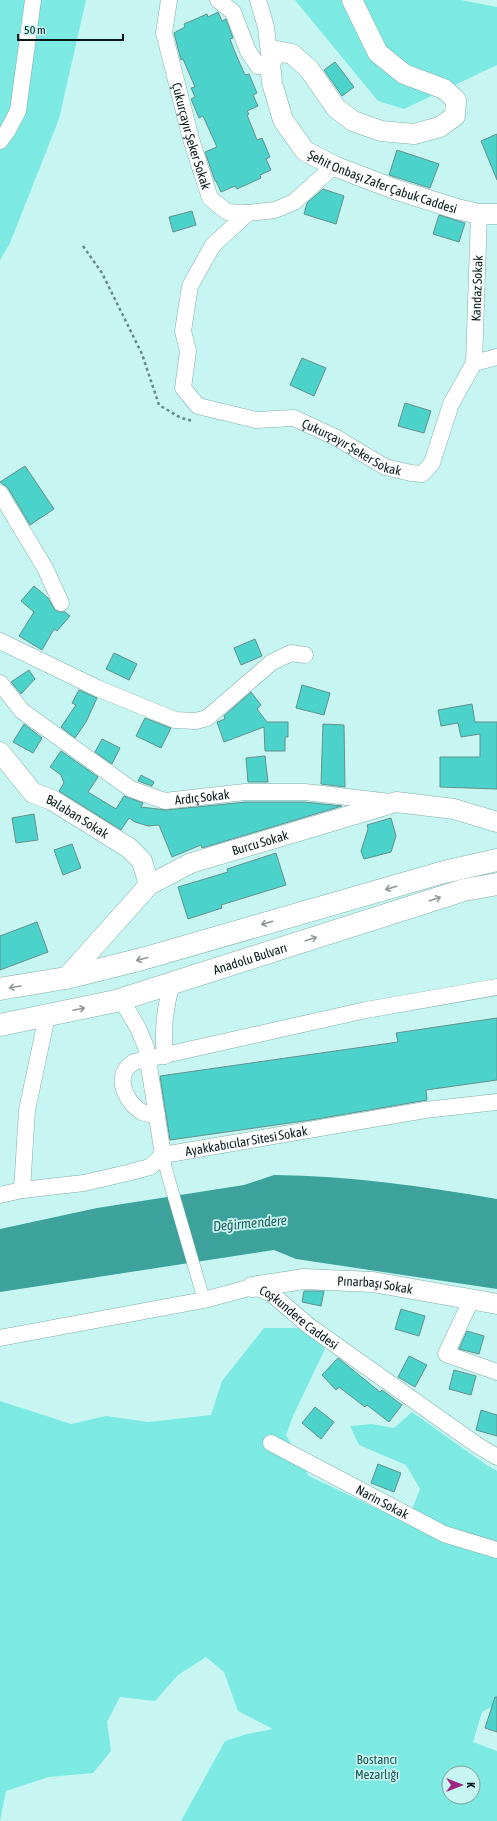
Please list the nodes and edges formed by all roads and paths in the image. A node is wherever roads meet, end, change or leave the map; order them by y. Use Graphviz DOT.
graph roads {
  1 [pos="33,0"];
  2 [pos="169,0"];
  3 [pos="218,0"];
  4 [pos="258,0"];
  5 [pos="352,0"];
  6 [pos="270,63"];
  7 [pos="0,141"];
  8 [pos="334,166"];
  9 [pos="248,213"];
  10 [pos="488,214"];
  11 [pos="83,246"];
  12 [pos="497,357"];
  13 [pos="474,363"];
  14 [pos="195,421"];
  15 [pos="0,493"];
  16 [pos="61,603"];
  17 [pos="0,641"];
  18 [pos="305,655"];
  19 [pos="0,682"];
  20 [pos="0,752"];
  21 [pos="396,802"];
  22 [pos="497,822"];
  23 [pos="497,860"];
  24 [pos="497,884"];
  25 [pos="149,885"];
  26 [pos="66,978"];
  27 [pos="172,983"];
  28 [pos="497,987"];
  29 [pos="0,989"];
  30 [pos="121,999"];
  31 [pos="47,1016"];
  32 [pos="0,1026"];
  33 [pos="165,1056"];
  34 [pos="148,1060"];
  35 [pos="497,1102"];
  36 [pos="157,1115"];
  37 [pos="164,1155"];
  38 [pos="22,1190"];
  39 [pos="0,1195"];
  40 [pos="252,1287"];
  41 [pos="203,1295"];
  42 [pos="472,1298"];
  43 [pos="497,1304"];
  44 [pos="0,1338"];
  45 [pos="497,1372"];
  46 [pos="272,1442"];
  47 [pos="497,1457"];
  48 [pos="497,1550"];
  1 -- 7 [label="street"];
  2 -- 9 [label="street, Çukurçayır Şeker Sokak"];
  3 -- 6 [label="street"];
  4 -- 6 [label="street"];
  5 -- 6 [label="street"];
  6 -- 8 [label="street, Şehit Onbaşı Zafer Çabuk Caddesi"];
  8 -- 9 [label="street"];
  8 -- 10 [label="street, Şehit Onbaşı Zafer Çabuk Caddesi"];
  9 -- 13 [label="street, Çukurçayır Şeker Sokak"];
  10 -- 13 [label="street, Kandaz Sokak"];
  11 -- 14 [label="path"];
  12 -- 13 [label="street"];
  15 -- 16 [label="street"];
  17 -- 18 [label="street"];
  19 -- 21 [label="street, Ardıç Sokak"];
  20 -- 25 [label="street, Balaban Sokak"];
  21 -- 22 [label="street, Burcu Sokak"];
  21 -- 25 [label="street, Burcu Sokak"];
  23 -- 26 [label="highway, Anadolu Bulvarı, one-way"];
  27 -- 24 [label="highway, Anadolu Bulvarı, one-way"];
  25 -- 26 [label="street, Burcu Sokak"];
  26 -- 29 [label="highway, Anadolu Bulvarı, one-way"];
  27 -- 30 [label="highway, Anadolu Bulvarı"];
  27 -- 33 [label="street"];
  28 -- 33 [label="street"];
  31 -- 30 [label="highway, Anadolu Bulvarı, one-way"];
  30 -- 34 [label="street"];
  31 -- 32 [label="highway, Anadolu Bulvarı"];
  31 -- 38 [label="street"];
  33 -- 34 [label="street"];
  34 -- 36 [label="street"];
  34 -- 36 [label="street"];
  35 -- 37 [label="street, Ayakkabıcılar Sitesi Sokak"];
  36 -- 37 [label="street"];
  37 -- 38 [label="street, Ayakkabıcılar Sitesi Sokak"];
  37 -- 41 [label="street"];
  38 -- 39 [label="street, Ayakkabıcılar Sitesi Sokak"];
  40 -- 41 [label="street, Coşkundere Caddesi"];
  40 -- 42 [label="street, Pınarbaşı Sokak"];
  40 -- 47 [label="street, Coşkundere Caddesi"];
  41 -- 44 [label="street, Coşkundere Caddesi"];
  42 -- 43 [label="street, Pınarbaşı Sokak"];
  42 -- 45 [label="street"];
  46 -- 48 [label="street, Narin Sokak"];
}
